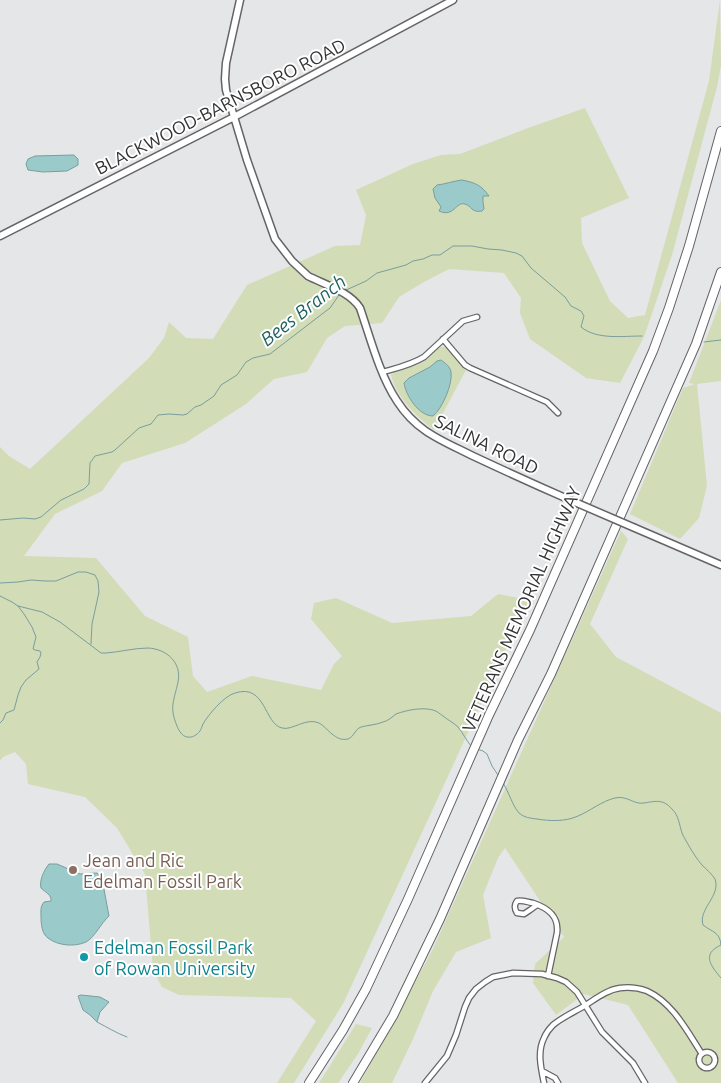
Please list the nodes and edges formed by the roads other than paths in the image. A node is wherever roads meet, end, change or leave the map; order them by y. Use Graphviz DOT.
graph roads {
  1 [pos="240,0"];
  2 [pos="453,0"];
  3 [pos="234,117"];
  4 [pos="721,131"];
  5 [pos="0,236"];
  6 [pos="721,272"];
  7 [pos="477,317"];
  8 [pos="443,340"];
  9 [pos="383,372"];
  10 [pos="558,413"];
  11 [pos="721,565"];
  12 [pos="536,905"];
  13 [pos="548,976"];
  14 [pos="586,1005"];
  15 [pos="702,1054"];
  16 [pos="542,1071"];
  17 [pos="309,1083"];
  18 [pos="353,1083"];
  19 [pos="426,1083"];
  20 [pos="544,1083"];
  21 [pos="558,1083"];
  22 [pos="645,1083"];
  1 -- 3 [label="street, SALINA ROAD"];
  2 -- 3 [label="street, BLACKWOOD-BARNSBORO ROAD"];
  3 -- 5 [label="street, BLACKWOOD-BARNSBORO ROAD"];
  3 -- 9 [label="street, SALINA ROAD"];
  4 -- 17 [label="highway, VETERANS MEMORIAL HIGHWAY"];
  6 -- 18 [label="highway"];
  7 -- 8 [label="street"];
  8 -- 9 [label="street"];
  8 -- 10 [label="street"];
  9 -- 11 [label="street, SALINA ROAD, bridge"];
  12 -- 12 [label="street"];
  12 -- 13 [label="street"];
  13 -- 14 [label="street"];
  13 -- 19 [label="street"];
  14 -- 15 [label="street"];
  14 -- 16 [label="street"];
  14 -- 22 [label="street"];
  16 -- 20 [label="street"];
  16 -- 21 [label="street"];
}
